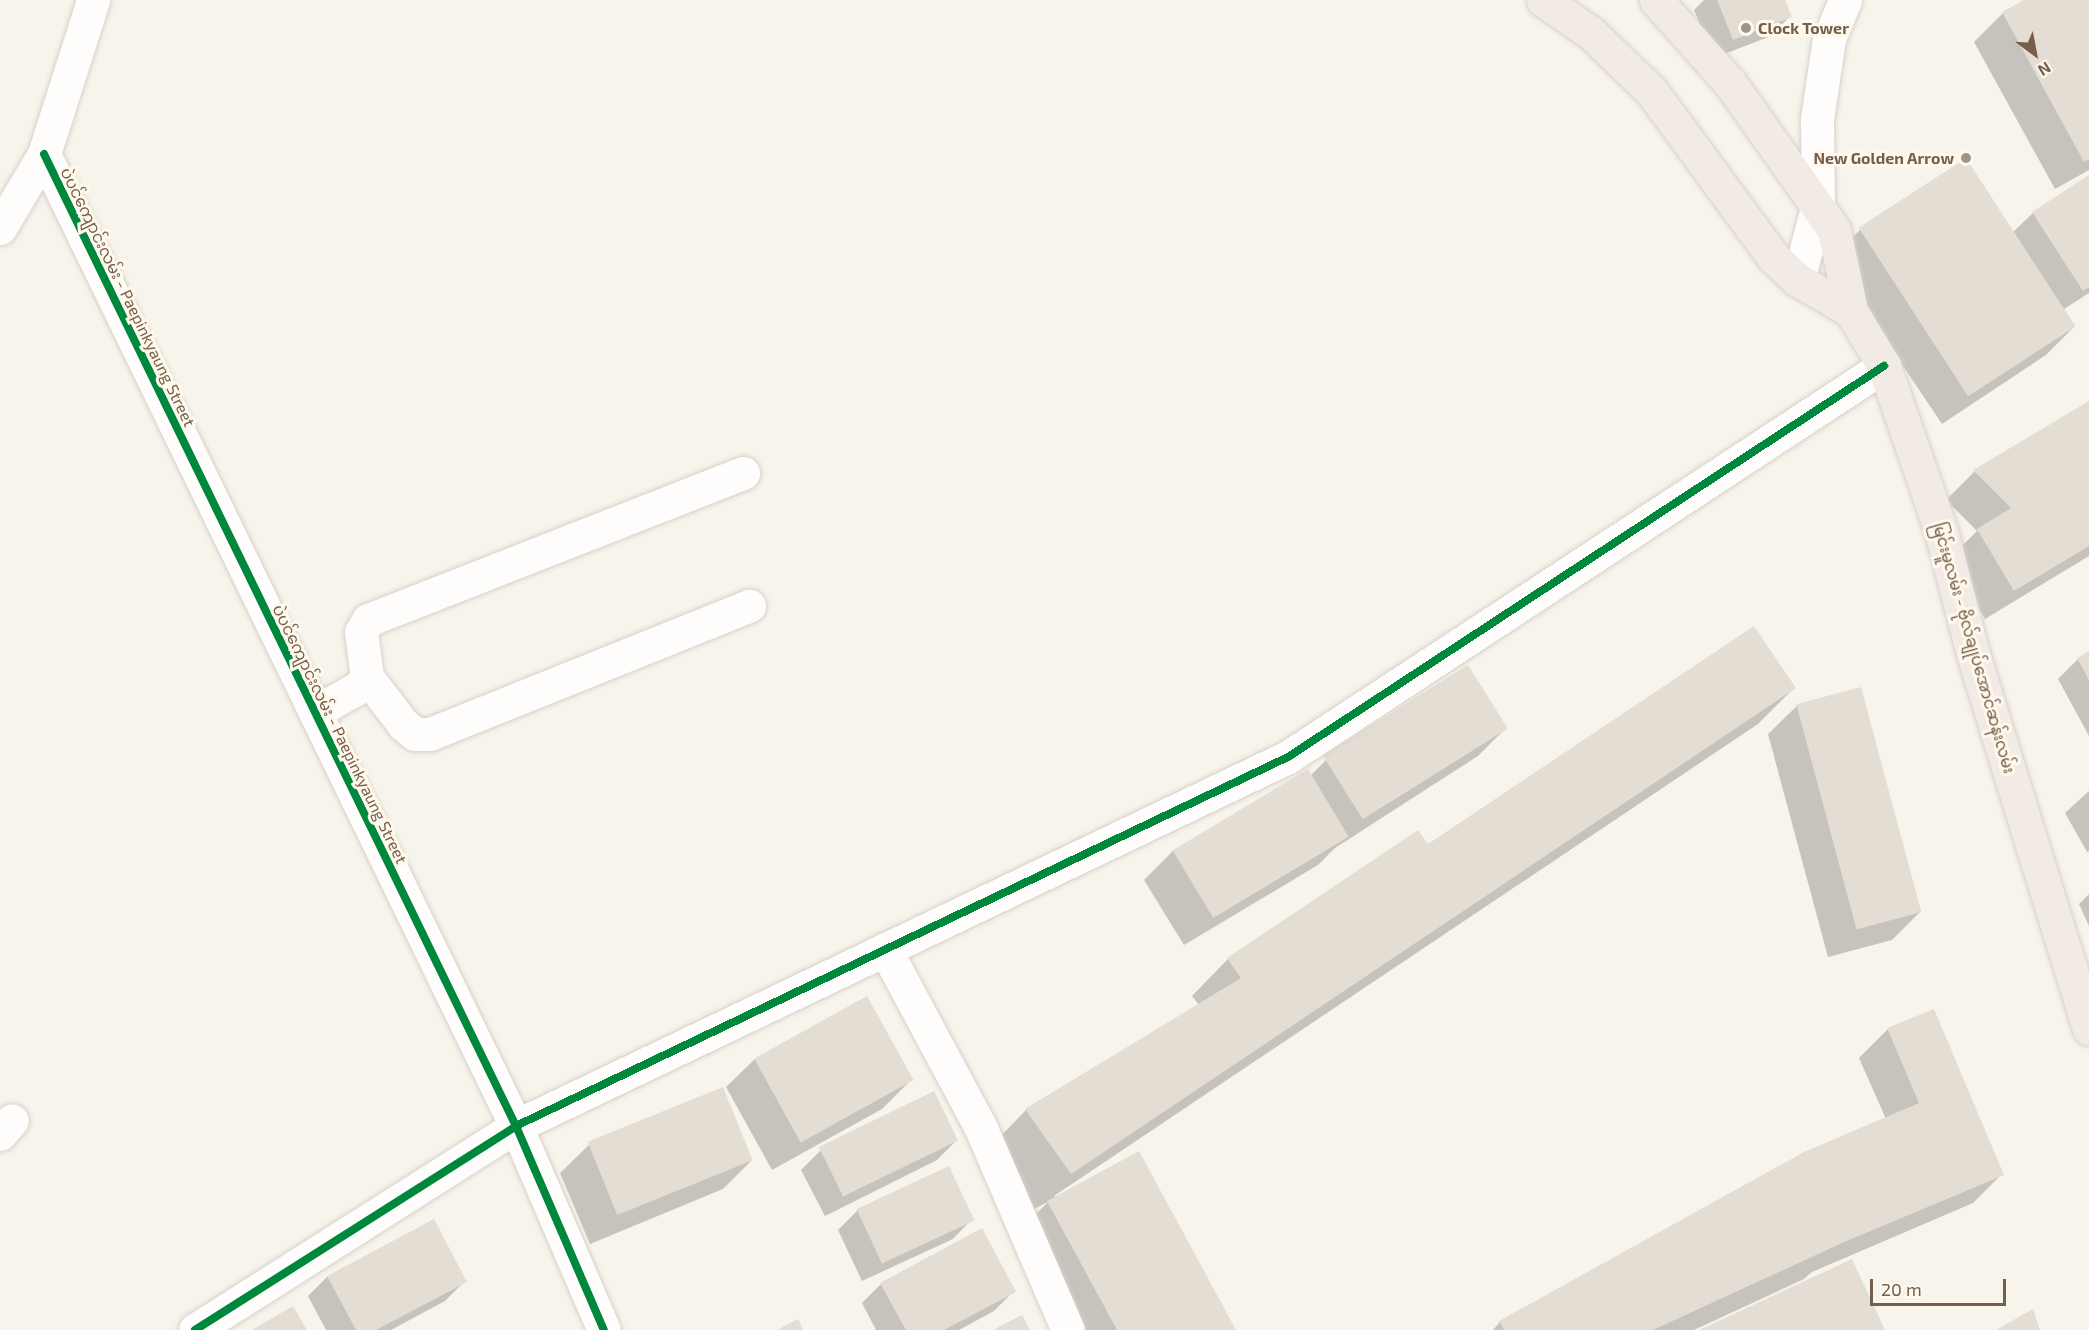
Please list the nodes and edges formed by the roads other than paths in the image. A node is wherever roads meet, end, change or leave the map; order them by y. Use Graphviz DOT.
graph roads {
  1 [pos="93,0"];
  2 [pos="1543,0"];
  3 [pos="1656,0"];
  4 [pos="1845,0"];
  5 [pos="44,154"];
  6 [pos="1818,204"];
  7 [pos="0,228"];
  8 [pos="1798,280"];
  9 [pos="1851,310"];
  10 [pos="1884,366"];
  11 [pos="743,473"];
  12 [pos="749,606"];
  13 [pos="367,677"];
  14 [pos="315,712"];
  15 [pos="885,949"];
  16 [pos="2089,1028"];
  17 [pos="516,1126"];
  18 [pos="195,1330"];
  19 [pos="604,1330"];
  20 [pos="1068,1330"];
  1 -- 5 [label="street"];
  2 -- 8 [label="highway, မြင်းမူလမ်း - ဗိုလ်ချုပ်အောင်ဆန်းလမ်း"];
  3 -- 6 [label="highway, မြင်းမူလမ်း - ဗိုလ်ချုပ်အောင်ဆန်းလမ်း"];
  4 -- 6 [label="street"];
  5 -- 7 [label="street"];
  5 -- 14 [label="street, ပဲပင်ကျောင်းလမ်း - Paepinkyaung Street"];
  6 -- 8 [label="street"];
  6 -- 9 [label="highway, မြင်းမူလမ်း - ဗိုလ်ချုပ်အောင်ဆန်းလမ်း"];
  8 -- 9 [label="highway, မြင်းမူလမ်း - ဗိုလ်ချုပ်အောင်ဆန်းလမ်း"];
  9 -- 10 [label="highway, မြင်းမူလမ်း - ဗိုလ်ချုပ်အောင်ဆန်းလမ်း"];
  10 -- 15 [label="street"];
  10 -- 16 [label="highway, မြင်းမူလမ်း - ဗိုလ်ချုပ်အောင်ဆန်းလမ်း"];
  11 -- 13 [label="street"];
  12 -- 13 [label="street"];
  13 -- 14 [label="street"];
  14 -- 17 [label="street, ပဲပင်ကျောင်းလမ်း - Paepinkyaung Street"];
  15 -- 17 [label="street"];
  15 -- 20 [label="street"];
  17 -- 18 [label="street"];
  17 -- 19 [label="street, ပဲပင်ကျောင်းလမ်း - Paepinkyaung Street"];
}
